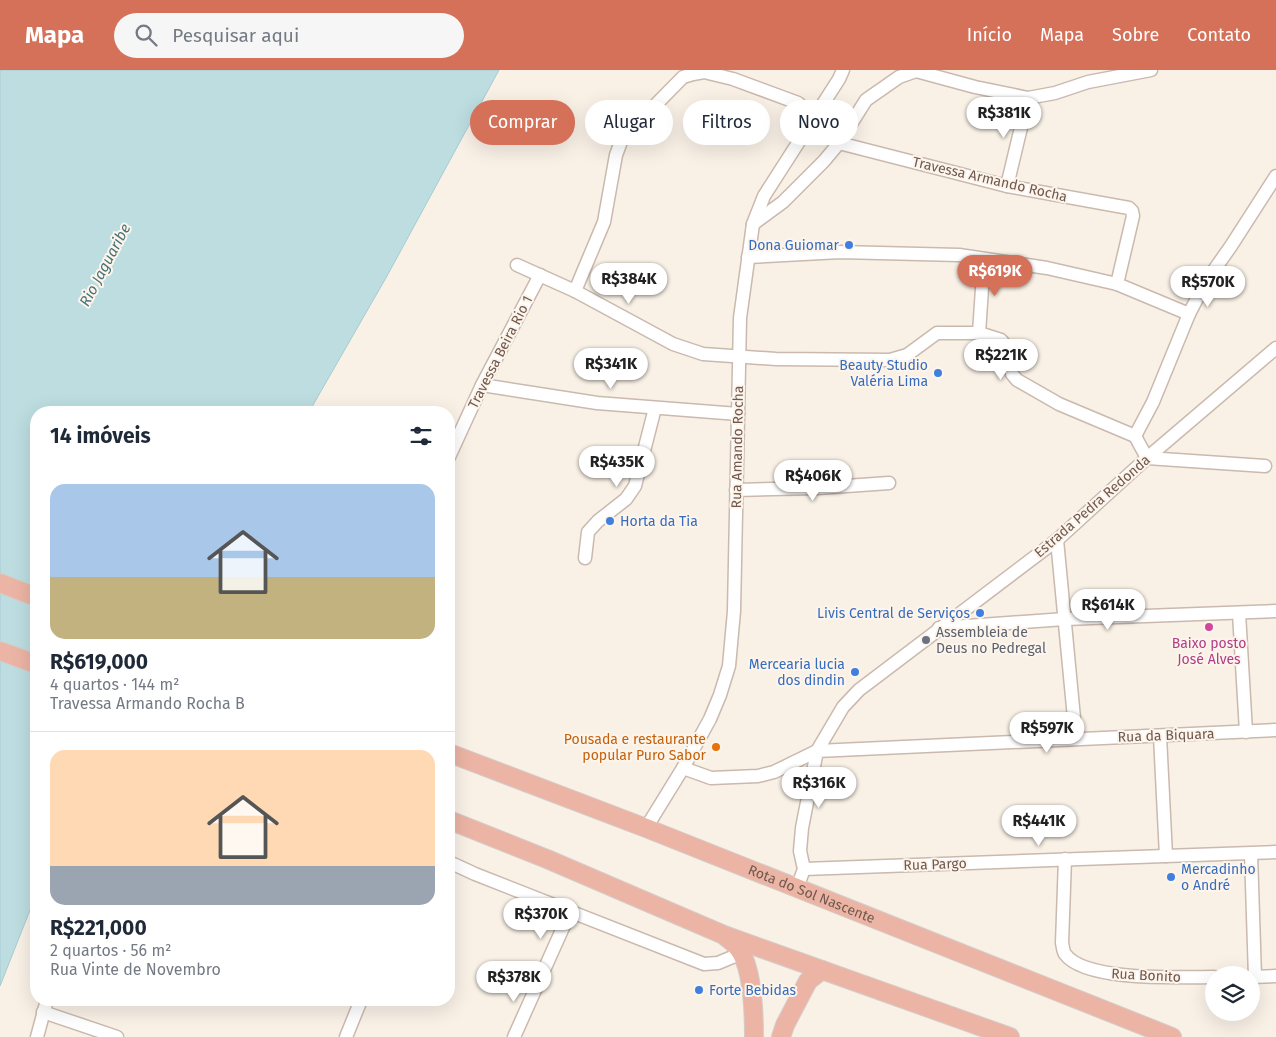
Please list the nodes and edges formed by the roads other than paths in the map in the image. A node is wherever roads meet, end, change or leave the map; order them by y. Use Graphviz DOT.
graph roads {
  1 [pos="843,70"];
  2 [pos="936,70"];
  3 [pos="1151,70"];
  4 [pos="916,71"];
  5 [pos="1028,98"];
  6 [pos="790,100"];
  7 [pos="825,100"];
  8 [pos="858,113"];
  9 [pos="797,145"];
  10 [pos="837,145"];
  11 [pos="847,145"];
  12 [pos="1276,176"];
  13 [pos="1007,186"];
  14 [pos="753,224"];
  15 [pos="748,257"];
  16 [pos="984,259"];
  17 [pos="518,265"];
  18 [pos="540,276"];
  19 [pos="1117,284"];
  20 [pos="575,291"];
  21 [pos="1189,314"];
  22 [pos="979,333"];
  23 [pos="1276,348"];
  24 [pos="739,356"];
  25 [pos="482,385"];
  26 [pos="654,408"];
  27 [pos="738,414"];
  28 [pos="1135,436"];
  29 [pos="455,444"];
  30 [pos="1147,458"];
  31 [pos="1265,466"];
  32 [pos="889,483"];
  33 [pos="736,490"];
  34 [pos="1057,540"];
  35 [pos="584,558"];
  36 [pos="0,583"];
  37 [pos="30,595"];
  38 [pos="1276,611"];
  39 [pos="1239,613"];
  40 [pos="1065,619"];
  41 [pos="939,628"];
  42 [pos="0,651"];
  43 [pos="30,662"];
  44 [pos="1276,730"];
  45 [pos="1246,732"];
  46 [pos="1160,736"];
  47 [pos="1076,739"];
  48 [pos="816,751"];
  49 [pos="455,755"];
  50 [pos="683,768"];
  51 [pos="455,822"];
  52 [pos="646,828"];
  53 [pos="1276,852"];
  54 [pos="1251,854"];
  55 [pos="1166,856"];
  56 [pos="1065,860"];
  57 [pos="455,865"];
  58 [pos="804,869"];
  59 [pos="797,888"];
  60 [pos="570,912"];
  61 [pos="724,935"];
  62 [pos="742,954"];
  63 [pos="1253,966"];
  64 [pos="822,970"];
  65 [pos="1276,976"];
  66 [pos="1205,977"];
  67 [pos="1260,977"];
  68 [pos="45,1006"];
  69 [pos="359,1006"];
  70 [pos="38,1037"];
  71 [pos="117,1037"];
  72 [pos="346,1037"];
  73 [pos="514,1037"];
  74 [pos="754,1037"];
  75 [pos="781,1037"];
  76 [pos="1010,1037"];
  77 [pos="1172,1037"];
  1 -- 7 [label="street, Rua Amando Rocha"];
  2 -- 4 [label="street"];
  3 -- 5 [label="street"];
  4 -- 5 [label="street"];
  4 -- 8 [label="street"];
  5 -- 13 [label="street"];
  6 -- 20 [label="street"];
  9 -- 14 [label="street, Rua Amando Rocha"];
  10 -- 14 [label="street"];
  11 -- 13 [label="street, Travessa Armando Rocha"];
  12 -- 21 [label="street"];
  13 -- 19 [label="street, Travessa Armando Rocha"];
  14 -- 15 [label="street, Rua Amando Rocha"];
  15 -- 16 [label="street"];
  15 -- 24 [label="street, Rua Amando Rocha"];
  16 -- 19 [label="street"];
  16 -- 22 [label="street"];
  17 -- 18 [label="street"];
  18 -- 20 [label="street"];
  18 -- 25 [label="street, Travessa Beira Rio 1"];
  19 -- 21 [label="street"];
  20 -- 24 [label="street"];
  21 -- 28 [label="street"];
  22 -- 24 [label="street"];
  22 -- 28 [label="street"];
  23 -- 30 [label="street, Estrada Pedra Redonda"];
  24 -- 27 [label="street, Rua Amando Rocha"];
  25 -- 26 [label="street"];
  25 -- 29 [label="street, Travessa Beira Rio 1"];
  26 -- 27 [label="street"];
  26 -- 35 [label="street"];
  27 -- 33 [label="street, Rua Amando Rocha"];
  28 -- 30 [label="street"];
  30 -- 31 [label="street"];
  30 -- 34 [label="street, Estrada Pedra Redonda"];
  32 -- 33 [label="street"];
  33 -- 50 [label="street, Rua Amando Rocha"];
  34 -- 40 [label="street"];
  34 -- 41 [label="street, Estrada Pedra Redonda"];
  36 -- 37 [label="highway"];
  38 -- 39 [label="street"];
  39 -- 40 [label="street"];
  39 -- 45 [label="street"];
  40 -- 41 [label="street"];
  40 -- 47 [label="street"];
  41 -- 48 [label="street, Estrada Pedra Redonda"];
  42 -- 43 [label="highway"];
  44 -- 45 [label="street, Rua da Biquara"];
  45 -- 46 [label="street, Rua da Biquara"];
  46 -- 47 [label="street, Rua da Biquara"];
  46 -- 55 [label="street"];
  47 -- 48 [label="street, Rua da Biquara"];
  48 -- 50 [label="street"];
  48 -- 58 [label="street"];
  49 -- 52 [label="highway, Rota do Sol Nascente"];
  50 -- 52 [label="street, Rua Amando Rocha"];
  51 -- 61 [label="highway"];
  52 -- 59 [label="highway, Rota do Sol Nascente"];
  53 -- 54 [label="street, Rua Pargo"];
  54 -- 55 [label="street, Rua Pargo"];
  54 -- 63 [label="street"];
  55 -- 56 [label="street, Rua Pargo"];
  56 -- 58 [label="street, Rua Pargo"];
  56 -- 66 [label="street, Rua Bonito"];
  57 -- 60 [label="street"];
  58 -- 59 [label="street"];
  59 -- 77 [label="highway, Rota do Sol Nascente"];
  60 -- 62 [label="street"];
  60 -- 73 [label="street"];
  61 -- 62 [label="highway"];
  61 -- 64 [label="highway"];
  62 -- 74 [label="highway"];
  64 -- 75 [label="highway"];
  64 -- 76 [label="highway"];
  65 -- 67 [label="street"];
  68 -- 70 [label="street"];
  68 -- 71 [label="street"];
  69 -- 72 [label="street"];
}
